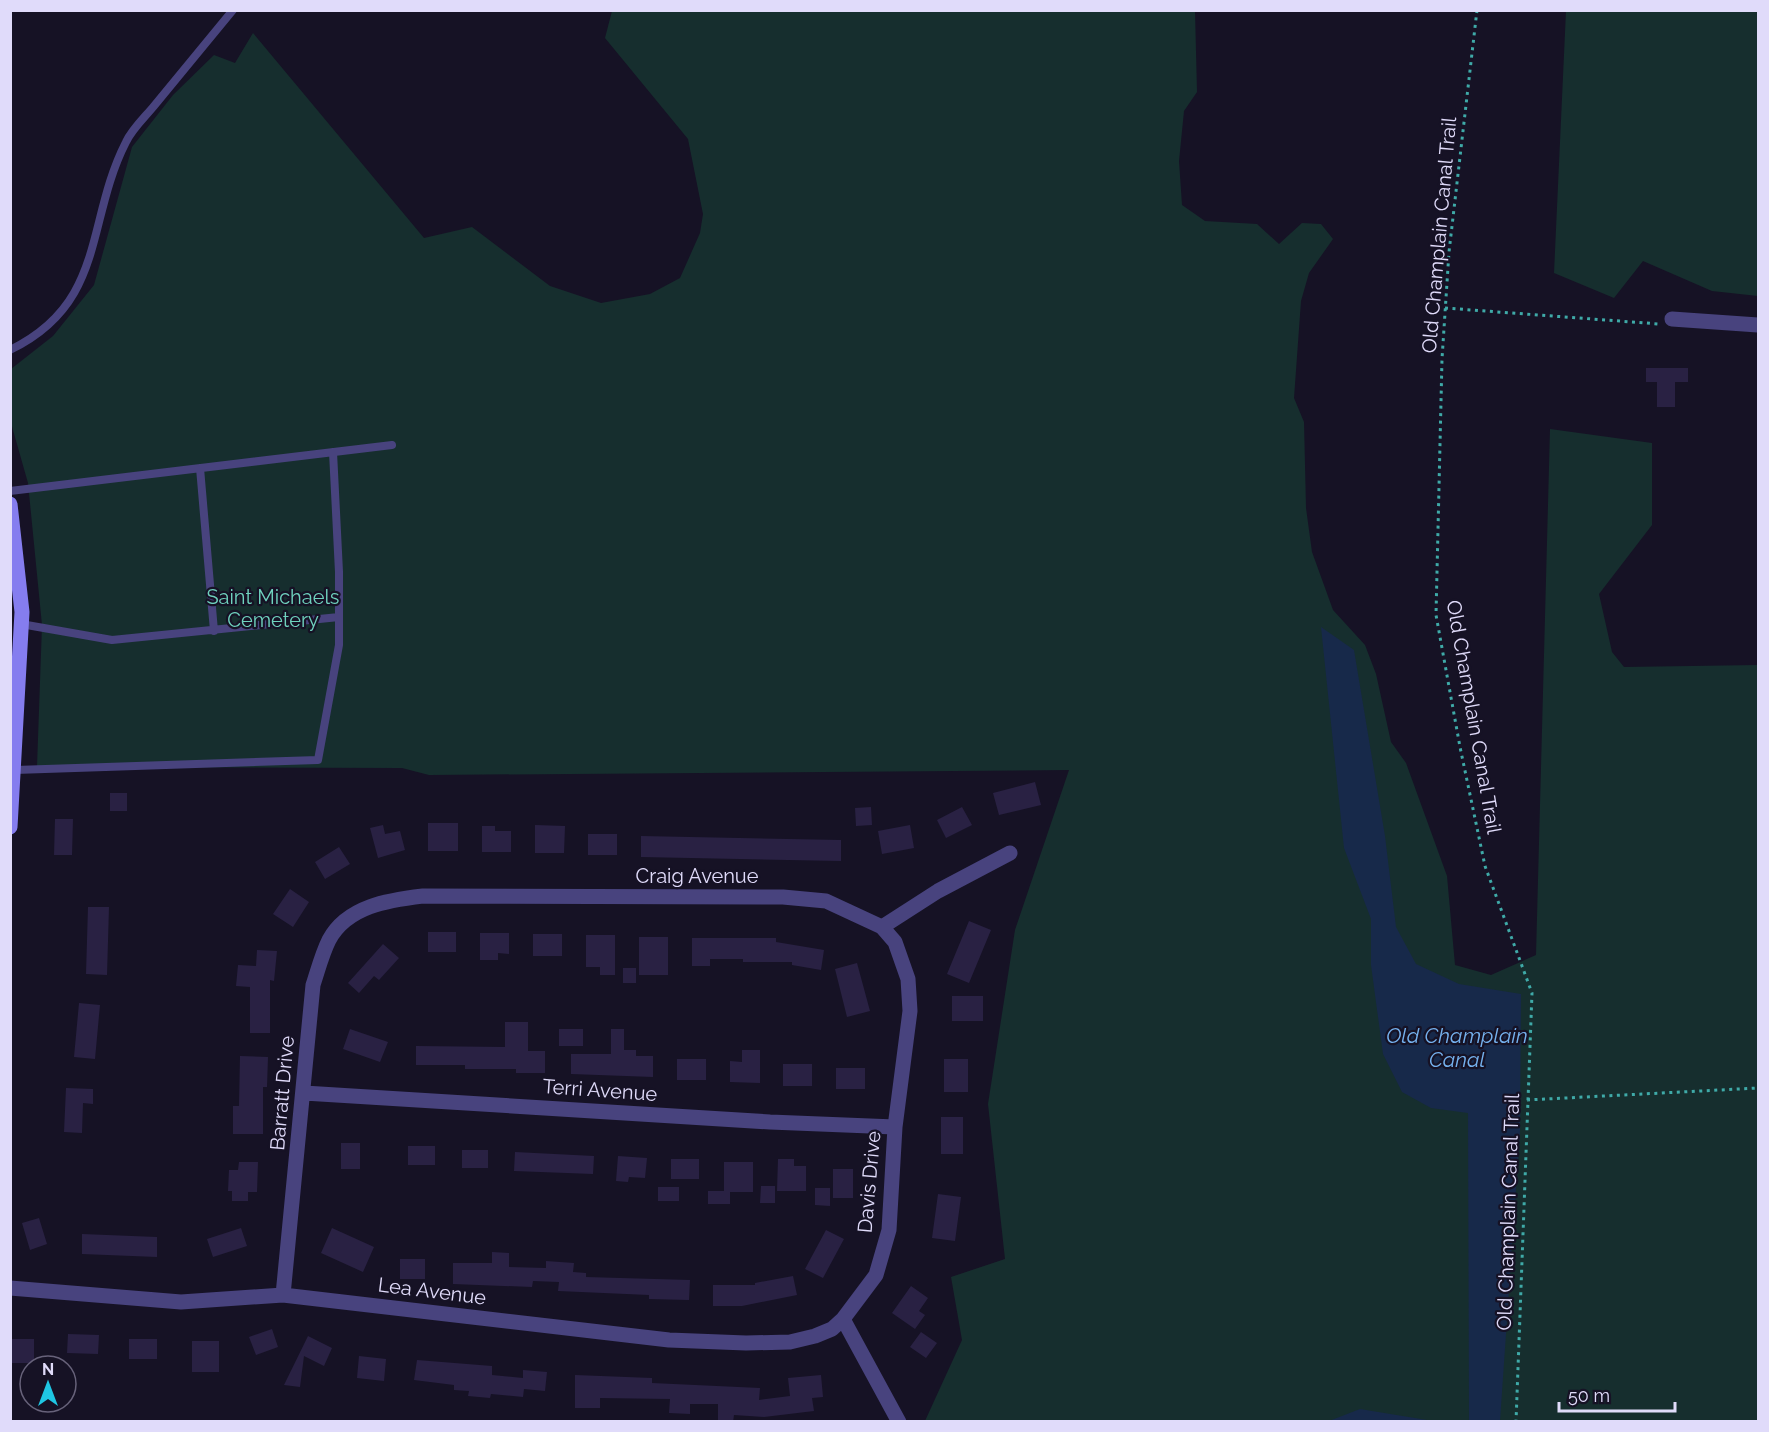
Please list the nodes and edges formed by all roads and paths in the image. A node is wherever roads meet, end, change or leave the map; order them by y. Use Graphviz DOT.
graph roads {
  1 [pos="233,10"];
  2 [pos="1477,10"];
  3 [pos="1445,308"];
  4 [pos="1672,319"];
  5 [pos="1758,325"];
  6 [pos="10,350"];
  7 [pos="392,445"];
  8 [pos="333,452"];
  9 [pos="200,468"];
  10 [pos="10,491"];
  11 [pos="10,504"];
  12 [pos="339,617"];
  13 [pos="21,624"];
  14 [pos="213,631"];
  15 [pos="15,770"];
  16 [pos="10,827"];
  17 [pos="1010,853"];
  18 [pos="359,910"];
  19 [pos="882,927"];
  20 [pos="1758,1088"];
  21 [pos="304,1093"];
  22 [pos="1527,1100"];
  23 [pos="895,1127"];
  24 [pos="10,1288"];
  25 [pos="283,1295"];
  26 [pos="843,1319"];
  27 [pos="899,1422"];
  28 [pos="1516,1422"];
  1 -- 6 [label="lane"];
  2 -- 3 [label="path, Old Champlain Canal Trail"];
  3 -- 4 [label="path"];
  3 -- 22 [label="path, Old Champlain Canal Trail"];
  4 -- 5 [label="street"];
  7 -- 8 [label="lane"];
  8 -- 9 [label="lane"];
  8 -- 12 [label="lane"];
  9 -- 10 [label="lane"];
  9 -- 14 [label="lane"];
  11 -- 13 [label="street"];
  12 -- 14 [label="lane"];
  12 -- 15 [label="lane"];
  13 -- 14 [label="lane"];
  13 -- 15 [label="street"];
  15 -- 16 [label="street"];
  17 -- 19 [label="street"];
  18 -- 19 [label="street, Craig Avenue"];
  18 -- 21 [label="street, Barratt Drive"];
  19 -- 23 [label="street, Davis Drive"];
  20 -- 22 [label="path"];
  21 -- 23 [label="street, Terri Avenue"];
  21 -- 25 [label="street, Barratt Drive"];
  22 -- 28 [label="path, Old Champlain Canal Trail"];
  23 -- 26 [label="street, Davis Drive"];
  24 -- 25 [label="street, Lea Avenue"];
  25 -- 26 [label="street, Lea Avenue"];
  26 -- 27 [label="street"];
}
